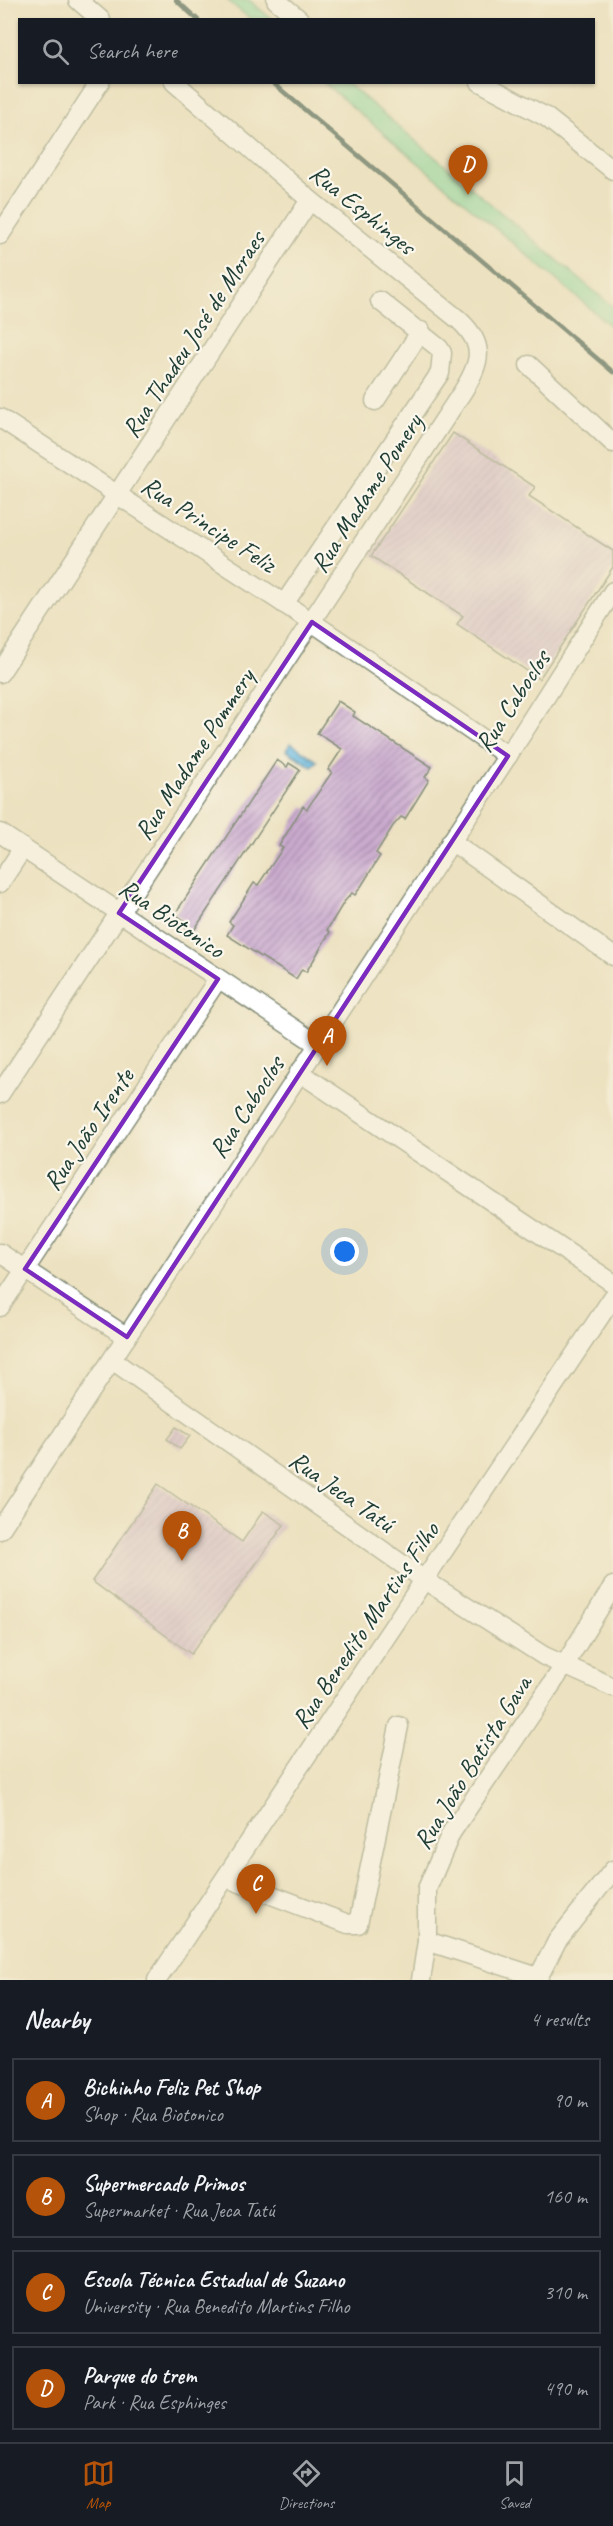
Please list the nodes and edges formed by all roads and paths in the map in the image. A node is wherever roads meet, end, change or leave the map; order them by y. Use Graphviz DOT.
graph roads {
  1 [pos="78,0"];
  2 [pos="276,0"];
  3 [pos="99,18"];
  4 [pos="298,18"];
  5 [pos="99,84"];
  6 [pos="176,84"];
  7 [pos="484,84"];
  8 [pos="613,170"];
  9 [pos="310,200"];
  10 [pos="0,235"];
  11 [pos="380,301"];
  12 [pos="421,331"];
  13 [pos="529,365"];
  14 [pos="463,392"];
  15 [pos="375,401"];
  16 [pos="0,418"];
  17 [pos="613,443"];
  18 [pos="118,495"];
  19 [pos="613,591"];
  20 [pos="284,604"];
  21 [pos="312,622"];
  22 [pos="0,673"];
  23 [pos="508,756"];
  24 [pos="0,833"];
  25 [pos="451,842"];
  26 [pos="23,848"];
  27 [pos="0,883"];
  28 [pos="119,913"];
  29 [pos="613,956"];
  30 [pos="218,979"];
  31 [pos="317,1044"];
  32 [pos="299,1072"];
  33 [pos="0,1094"];
  34 [pos="0,1253"];
  35 [pos="25,1269"];
  36 [pos="613,1283"];
  37 [pos="613,1297"];
  38 [pos="0,1307"];
  39 [pos="127,1337"];
  40 [pos="112,1360"];
  41 [pos="0,1530"];
  42 [pos="426,1581"];
  43 [pos="613,1586"];
  44 [pos="564,1666"];
  45 [pos="613,1687"];
  46 [pos="399,1726"];
  47 [pos="613,1870"];
  48 [pos="227,1878"];
  49 [pos="426,1941"];
  50 [pos="538,1979"];
  51 [pos="157,1980"];
  52 [pos="421,1980"];
  1 -- 3 [label="street"];
  2 -- 4 [label="street"];
  5 -- 10 [label="street"];
  6 -- 9 [label="street, Rua Esphinges"];
  7 -- 8 [label="street"];
  9 -- 14 [label="street, Rua Esphinges"];
  9 -- 18 [label="street, Rua Thadeu José de Moraes"];
  11 -- 12 [label="street"];
  12 -- 15 [label="street"];
  12 -- 20 [label="street"];
  13 -- 17 [label="street"];
  14 -- 21 [label="street, Rua Madame Pomery"];
  16 -- 18 [label="street, Rua Principe Feliz"];
  18 -- 20 [label="street, Rua Principe Feliz"];
  18 -- 22 [label="street, Rua Thadeu José de Moraes"];
  19 -- 23 [label="street, Rua Caboclos"];
  20 -- 21 [label="street, Rua Principe Feliz"];
  21 -- 23 [label="street, Rua Principe Feliz"];
  21 -- 28 [label="street, Rua Madame Pommery"];
  23 -- 25 [label="street, Rua Caboclos"];
  24 -- 26 [label="street, Rua Biotonico"];
  25 -- 29 [label="street"];
  25 -- 31 [label="street, Rua Caboclos"];
  26 -- 27 [label="street"];
  26 -- 28 [label="street, Rua Biotonico"];
  28 -- 30 [label="street, Rua Biotonico"];
  28 -- 33 [label="street"];
  30 -- 31 [label="street, Rua Biotonico"];
  30 -- 35 [label="street, Rua João Irente"];
  31 -- 32 [label="street, Rua Caboclos"];
  32 -- 36 [label="street"];
  32 -- 39 [label="street, Rua Caboclos"];
  34 -- 35 [label="street"];
  35 -- 38 [label="street, Rua João Irente"];
  35 -- 39 [label="street"];
  37 -- 42 [label="street, Rua Benedito Martins Filho"];
  39 -- 40 [label="street, Rua Caboclos"];
  40 -- 41 [label="street, Rua Caboclos"];
  40 -- 42 [label="street, Rua Jeca Tatú"];
  42 -- 44 [label="street, Rua Jeca Tatú"];
  42 -- 48 [label="street, Rua Benedito Martins Filho"];
  43 -- 44 [label="street, Rua João Batista Gava"];
  44 -- 45 [label="street, Rua Jeca Tatú"];
  44 -- 49 [label="street, Rua João Batista Gava"];
  46 -- 48 [label="street"];
  47 -- 50 [label="street"];
  48 -- 51 [label="street, Rua Benedito Martins Filho"];
  49 -- 50 [label="street"];
  49 -- 52 [label="street, Rua João Batista Gava"];
}
